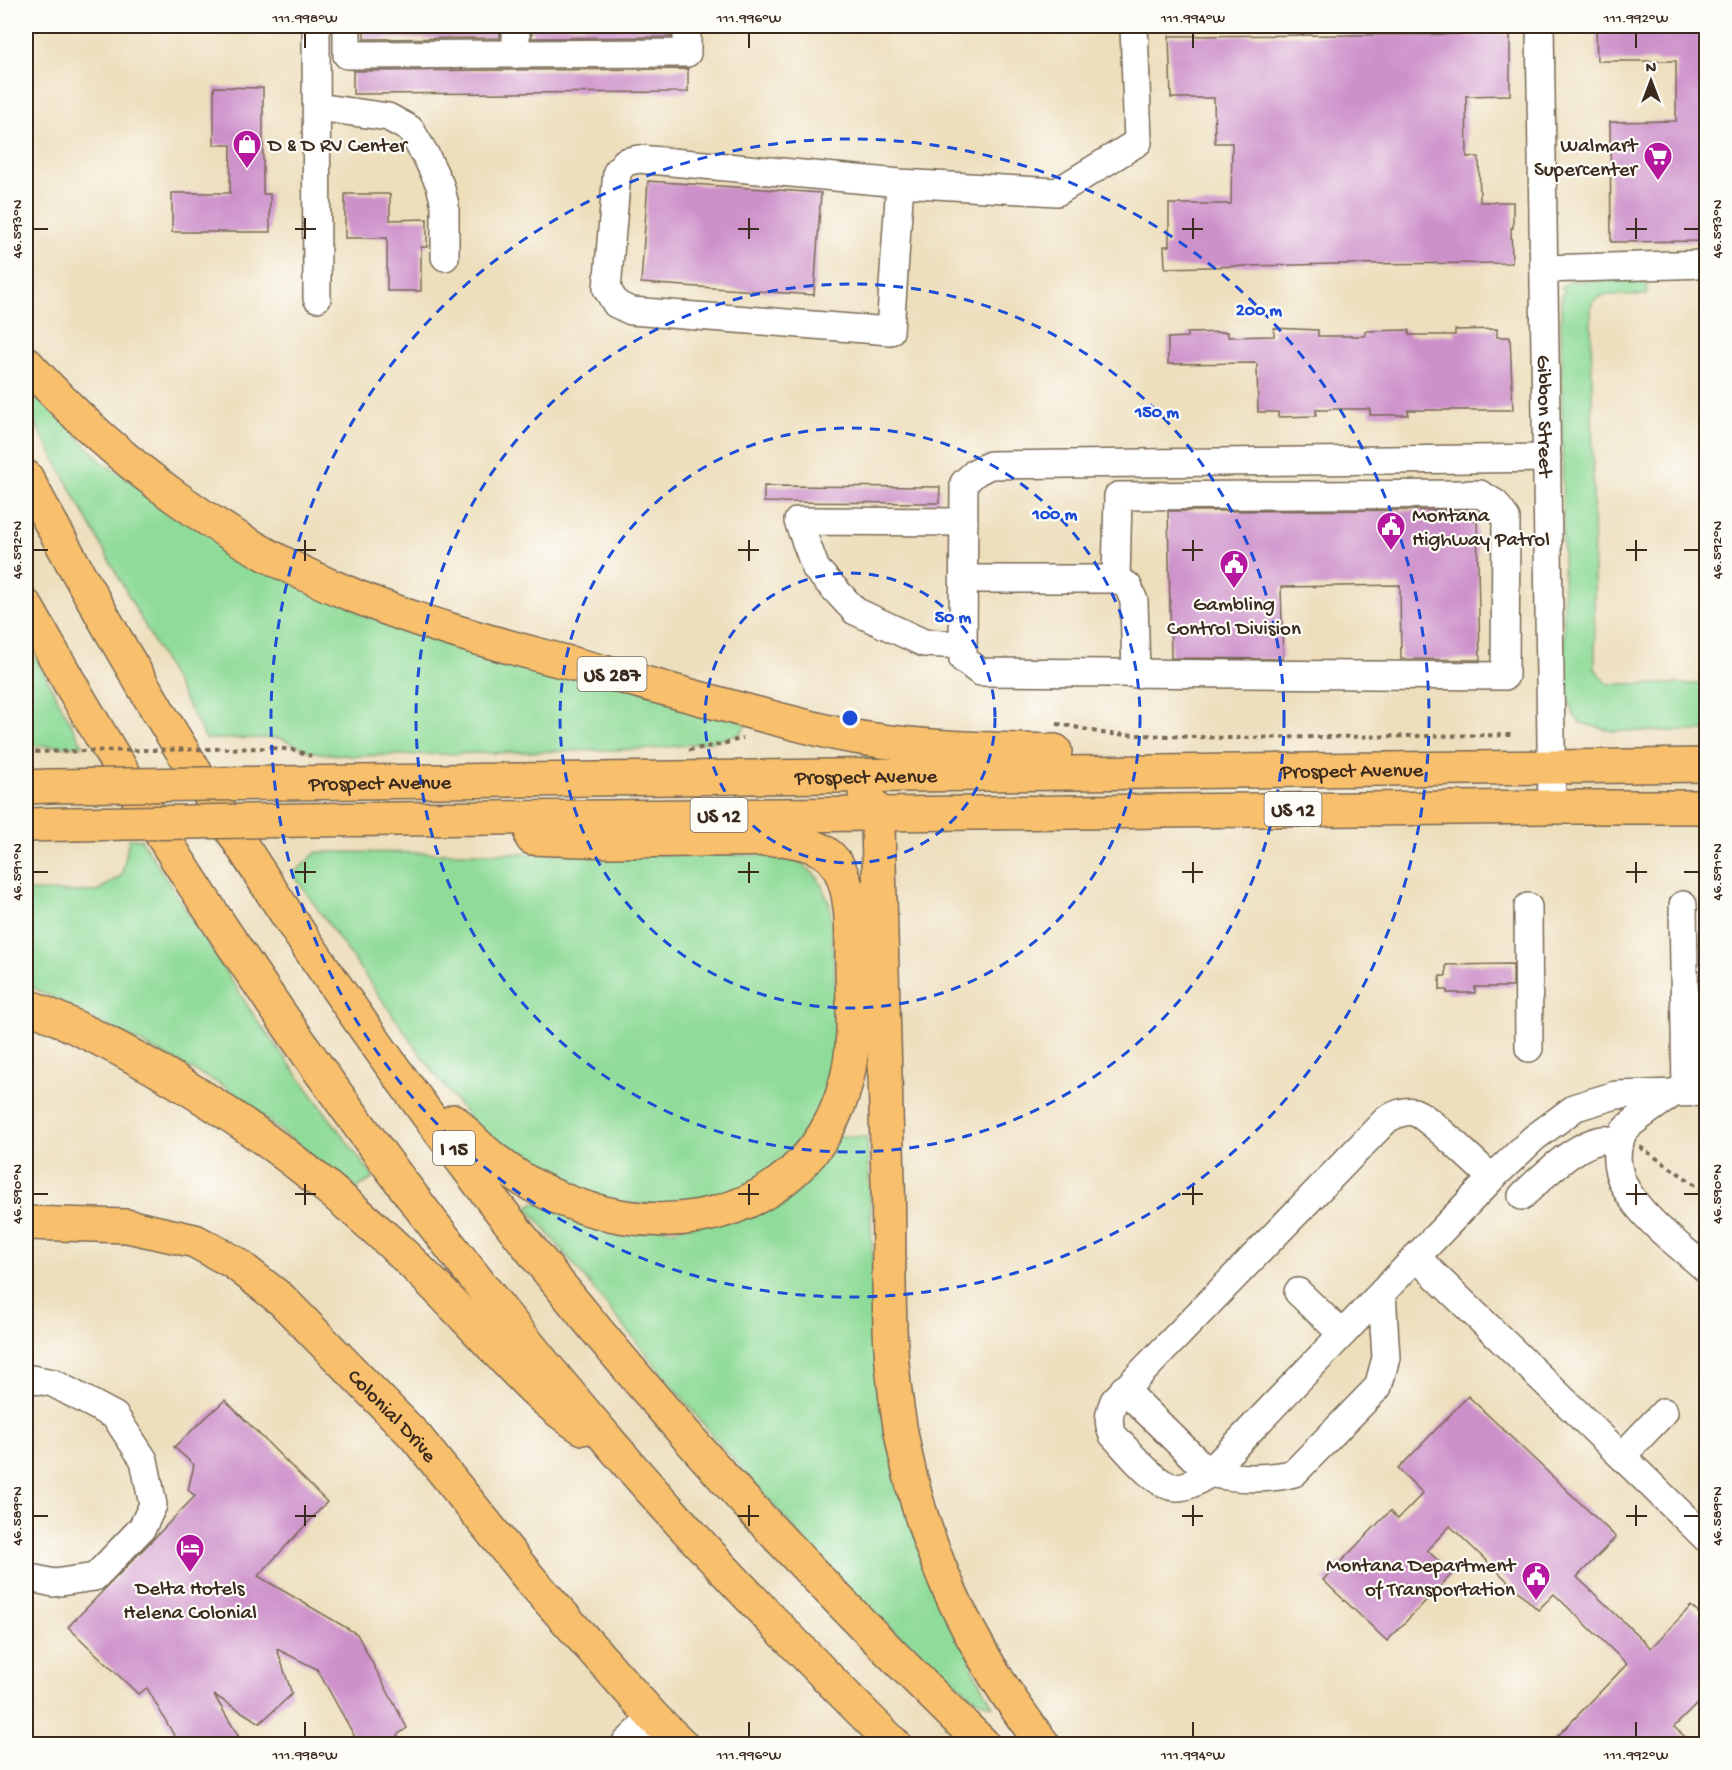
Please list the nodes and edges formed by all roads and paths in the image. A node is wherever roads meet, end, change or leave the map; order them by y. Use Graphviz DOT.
graph roads {
  1 [pos="316,26"];
  2 [pos="347,26"];
  3 [pos="516,26"];
  4 [pos="687,26"];
  5 [pos="1134,26"];
  6 [pos="1540,26"];
  7 [pos="516,54"];
  8 [pos="318,107"];
  9 [pos="900,183"];
  10 [pos="445,257"];
  11 [pos="1707,264"];
  12 [pos="1544,268"];
  13 [pos="317,298"];
  14 [pos="26,363"];
  15 [pos="1547,458"];
  16 [pos="26,477"];
  17 [pos="964,522"];
  18 [pos="964,579"];
  19 [pos="1116,579"];
  20 [pos="26,606"];
  21 [pos="963,645"];
  22 [pos="1136,674"];
  23 [pos="1055,724"];
  24 [pos="1514,735"];
  25 [pos="273,748"];
  26 [pos="26,752"];
  27 [pos="1707,765"];
  28 [pos="1552,766"];
  29 [pos="1278,770"];
  30 [pos="818,775"];
  31 [pos="37,787"];
  32 [pos="1552,807"];
  33 [pos="1707,807"];
  34 [pos="876,813"];
  35 [pos="403,819"];
  36 [pos="26,825"];
  37 [pos="1683,905"];
  38 [pos="1528,907"];
  39 [pos="305,942"];
  40 [pos="26,1005"];
  41 [pos="1529,1048"];
  42 [pos="1689,1092"];
  43 [pos="1620,1142"];
  44 [pos="1501,1170"];
  45 [pos="1707,1192"];
  46 [pos="1522,1196"];
  47 [pos="26,1223"];
  48 [pos="1416,1257"];
  49 [pos="1707,1269"];
  50 [pos="1298,1292"];
  51 [pos="1382,1293"];
  52 [pos="1342,1334"];
  53 [pos="26,1378"];
  54 [pos="1124,1389"];
  55 [pos="1664,1412"];
  56 [pos="614,1447"];
  57 [pos="1622,1456"];
  58 [pos="1209,1473"];
  59 [pos="1707,1538"];
  60 [pos="26,1577"];
  61 [pos="653,1717"];
  62 [pos="625,1744"];
  63 [pos="681,1744"];
  64 [pos="894,1744"];
  65 [pos="983,1744"];
  66 [pos="1043,1744"];
  1 -- 8 [label="street"];
  2 -- 7 [label="street"];
  3 -- 7 [label="street"];
  4 -- 7 [label="street"];
  5 -- 9 [label="street"];
  6 -- 12 [label="street, Gibbon Street"];
  8 -- 10 [label="street"];
  8 -- 13 [label="street"];
  9 -- 9 [label="street"];
  11 -- 12 [label="street"];
  12 -- 15 [label="street, Gibbon Street"];
  14 -- 29 [label="main road, US 287"];
  15 -- 17 [label="street"];
  15 -- 28 [label="street, Gibbon Street"];
  16 -- 39 [label="main road, I 15"];
  17 -- 18 [label="street"];
  17 -- 21 [label="street"];
  18 -- 19 [label="street"];
  18 -- 21 [label="street"];
  19 -- 22 [label="street"];
  19 -- 22 [label="street"];
  20 -- 56 [label="main road"];
  21 -- 22 [label="street"];
  23 -- 24 [label="path"];
  25 -- 26 [label="path, bridge"];
  27 -- 28 [label="main road, Prospect Avenue / US 12"];
  28 -- 29 [label="main road, Prospect Avenue / US 12"];
  28 -- 32 [label="street, Gibbon Street"];
  29 -- 30 [label="main road, Prospect Avenue / US 12"];
  30 -- 31 [label="main road, Prospect Avenue, bridge"];
  30 -- 34 [label="main road"];
  32 -- 33 [label="main road, Prospect Avenue / US 12"];
  32 -- 34 [label="main road, Prospect Avenue / US 12"];
  34 -- 35 [label="main road, Prospect Avenue / US 12"];
  34 -- 66 [label="main road"];
  35 -- 36 [label="main road, Prospect Avenue, bridge"];
  35 -- 39 [label="main road"];
  37 -- 42 [label="street"];
  38 -- 41 [label="street"];
  39 -- 65 [label="main road, I 15"];
  40 -- 56 [label="main road"];
  42 -- 43 [label="street"];
  42 -- 44 [label="street"];
  43 -- 45 [label="path"];
  43 -- 46 [label="street"];
  43 -- 49 [label="street"];
  44 -- 48 [label="street"];
  44 -- 54 [label="street"];
  47 -- 61 [label="main road, Colonial Drive"];
  48 -- 51 [label="street"];
  48 -- 57 [label="street"];
  50 -- 52 [label="street"];
  51 -- 52 [label="street"];
  51 -- 58 [label="street"];
  52 -- 58 [label="street"];
  53 -- 60 [label="street"];
  54 -- 58 [label="street"];
  54 -- 58 [label="street"];
  55 -- 57 [label="street"];
  56 -- 64 [label="main road"];
  57 -- 59 [label="street"];
  61 -- 62 [label="street"];
  61 -- 63 [label="main road, Colonial Drive"];
}
